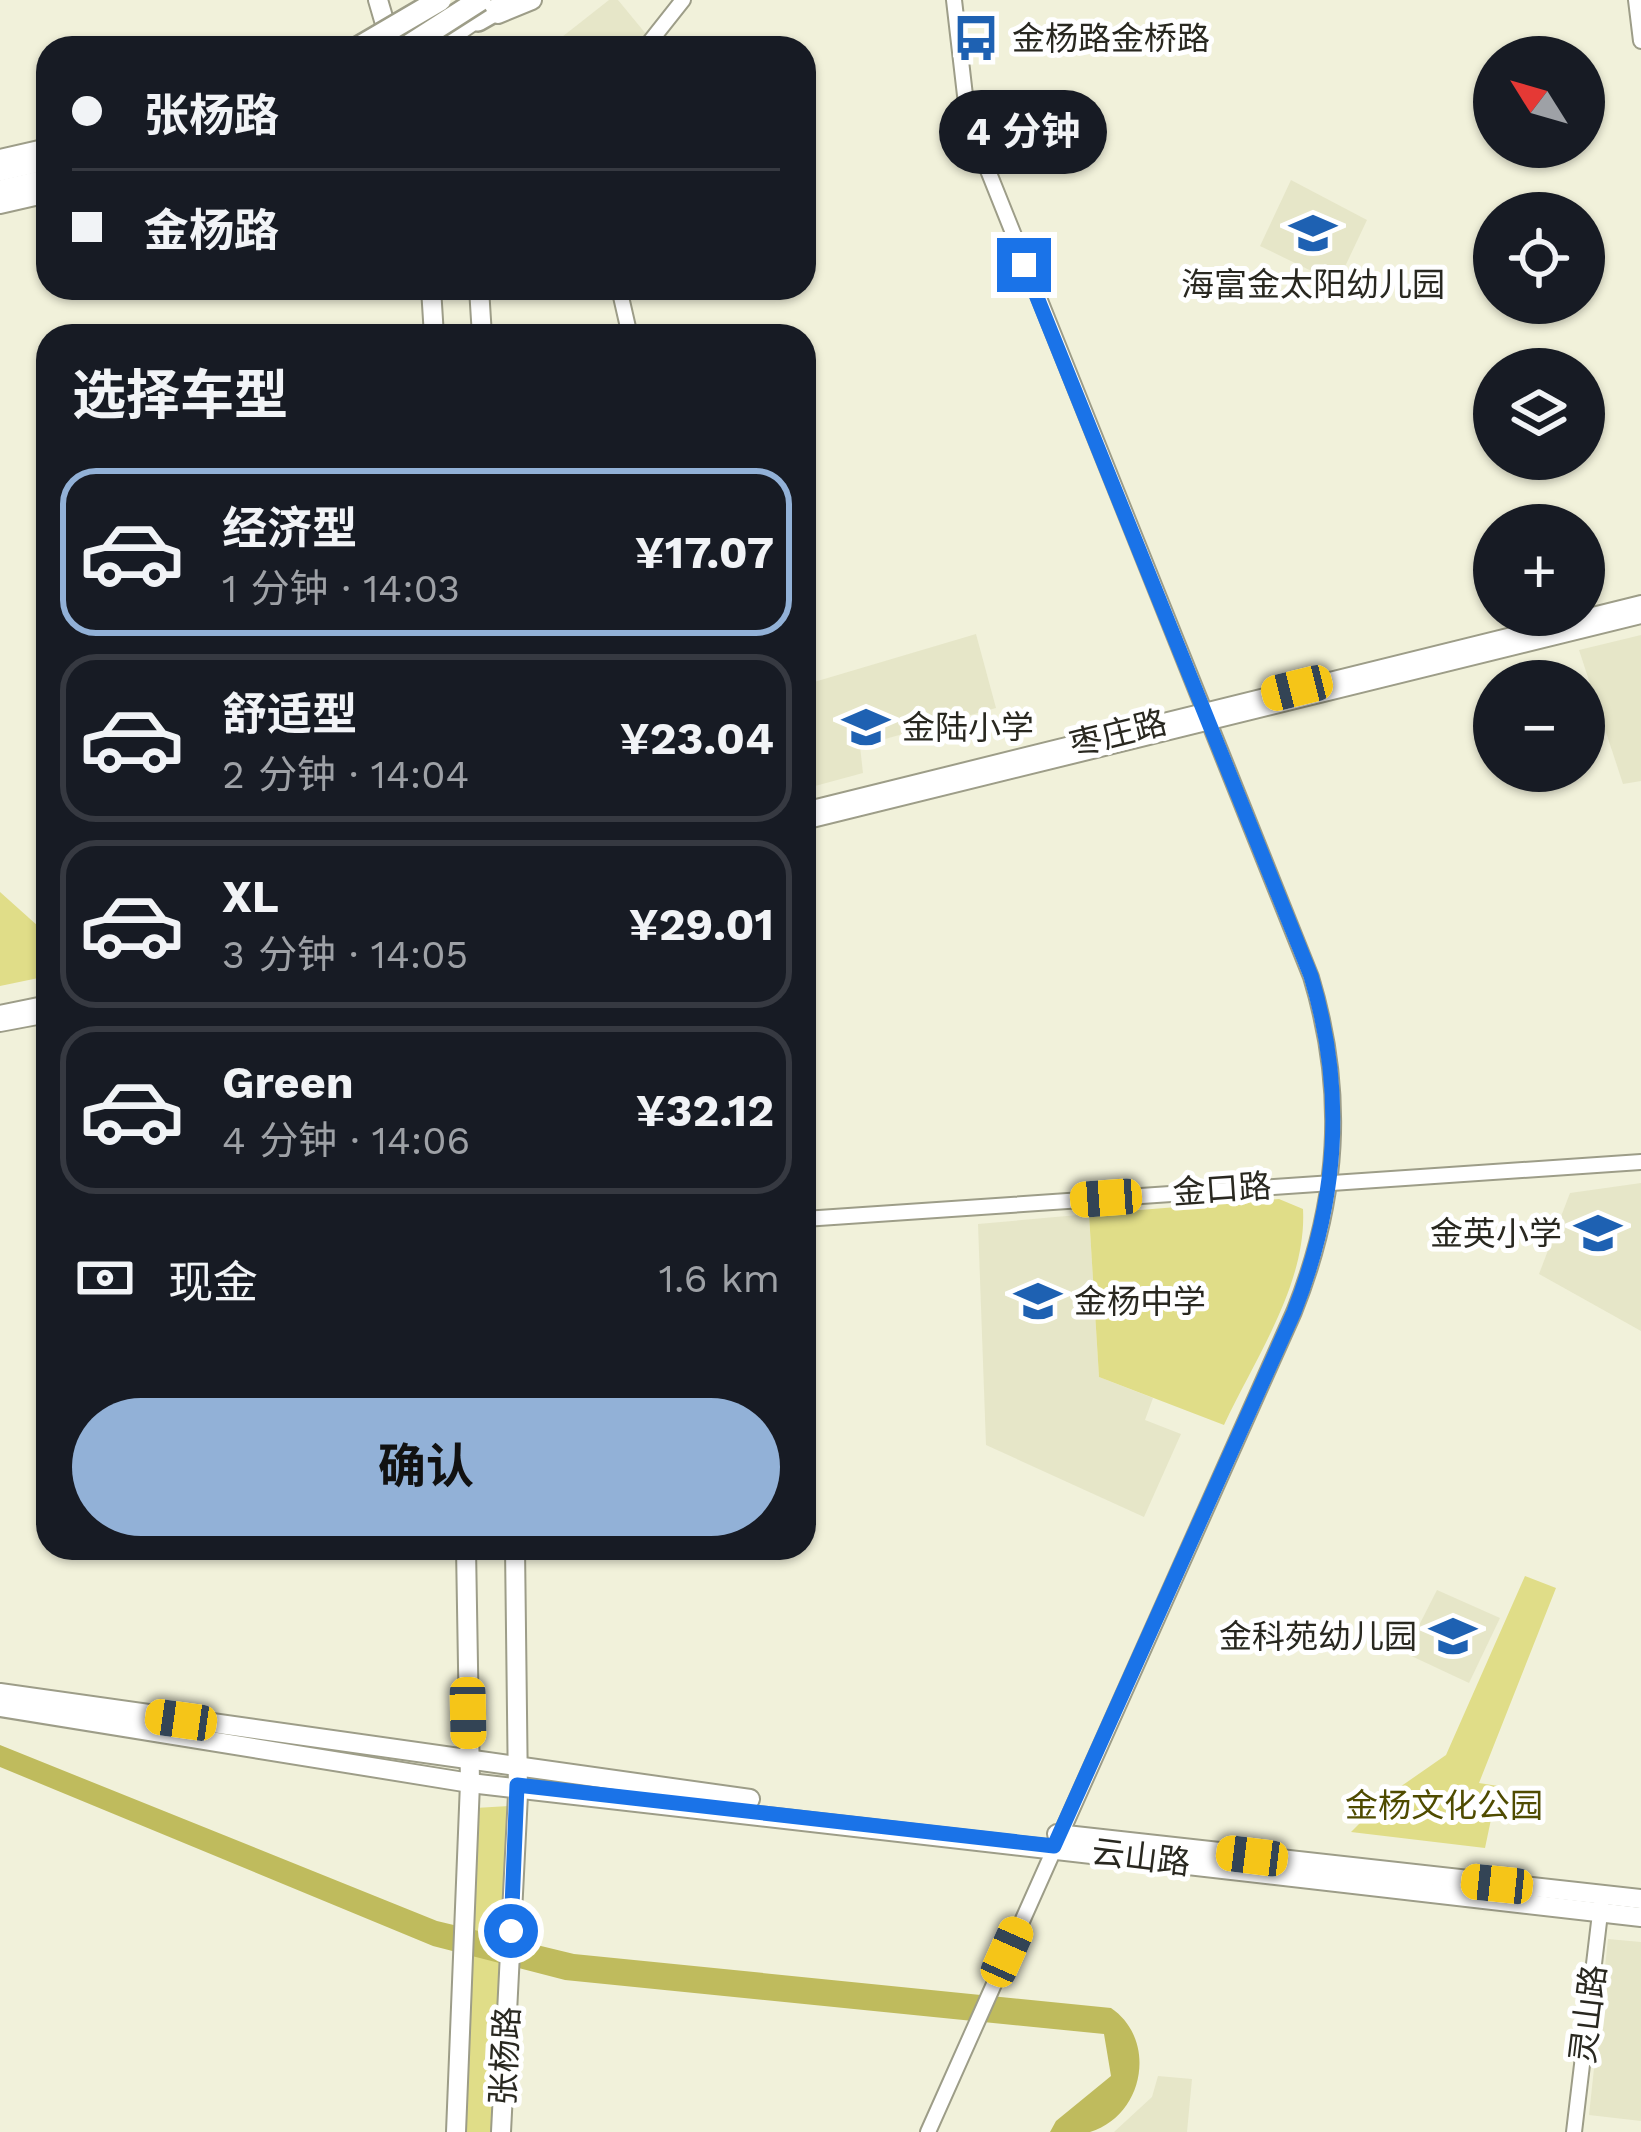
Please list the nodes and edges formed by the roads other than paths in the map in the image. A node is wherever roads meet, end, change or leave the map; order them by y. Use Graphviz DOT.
graph roads {
  1 [pos="378,0"];
  2 [pos="423,0"];
  3 [pos="440,0"];
  4 [pos="461,0"];
  5 [pos="498,0"];
  6 [pos="513,0"];
  7 [pos="532,0"];
  8 [pos="683,0"];
  9 [pos="954,0"];
  10 [pos="1636,0"];
  11 [pos="479,10"];
  12 [pos="428,24"];
  13 [pos="378,36"];
  14 [pos="391,36"];
  15 [pos="399,36"];
  16 [pos="407,36"];
  17 [pos="412,36"];
  18 [pos="430,36"];
  19 [pos="448,36"];
  20 [pos="654,36"];
  21 [pos="1641,41"];
  22 [pos="36,151"];
  23 [pos="0,159"];
  24 [pos="36,164"];
  25 [pos="36,167"];
  26 [pos="0,170"];
  27 [pos="0,182"];
  28 [pos="36,183"];
  29 [pos="0,191"];
  30 [pos="36,196"];
  31 [pos="0,204"];
  32 [pos="1641,603"];
  33 [pos="1641,616"];
  34 [pos="1207,717"];
  35 [pos="816,807"];
  36 [pos="816,819"];
  37 [pos="36,1006"];
  38 [pos="0,1013"];
  39 [pos="36,1017"];
  40 [pos="0,1024"];
  41 [pos="1641,1162"];
  42 [pos="1332,1181"];
  43 [pos="816,1218"];
  44 [pos="466,1560"];
  45 [pos="514,1560"];
  46 [pos="0,1693"];
  47 [pos="0,1707"];
  48 [pos="469,1762"];
  49 [pos="517,1777"];
  50 [pos="470,1783"];
  51 [pos="1057,1841"];
  52 [pos="1641,1899"];
  53 [pos="1601,1904"];
  54 [pos="1641,1917"];
  55 [pos="457,2132"];
  56 [pos="501,2132"];
  57 [pos="928,2132"];
  58 [pos="1574,2132"];
  1 -- 14 [label="main road"];
  2 -- 12 [label="main road"];
  2 -- 15 [label="main road"];
  3 -- 13 [label="highway, bridge"];
  4 -- 12 [label="main road"];
  5 -- 11 [label="main road"];
  6 -- 11 [label="highway"];
  7 -- 11 [label="main road"];
  8 -- 20 [label="street"];
  9 -- 34 [label="street"];
  10 -- 21 [label="street"];
  11 -- 17 [label="highway, bridge"];
  11 -- 19 [label="main road"];
  12 -- 16 [label="main road"];
  12 -- 18 [label="main road"];
  22 -- 23 [label="main road"];
  24 -- 26 [label="highway"];
  25 -- 27 [label="main road"];
  28 -- 29 [label="highway"];
  30 -- 31 [label="main road"];
  32 -- 34 [label="street, 枣庄路"];
  33 -- 34 [label="street, 枣庄路"];
  34 -- 35 [label="street, 枣庄路"];
  34 -- 36 [label="street, 枣庄路"];
  34 -- 42 [label="street"];
  37 -- 38 [label="street"];
  39 -- 40 [label="street"];
  41 -- 42 [label="street, 金口路"];
  42 -- 43 [label="street, 金口路"];
  42 -- 51 [label="street"];
  44 -- 48 [label="main road, 张杨路"];
  45 -- 49 [label="main road, 张杨路"];
  46 -- 48 [label="main road, 云山路"];
  47 -- 50 [label="main road, 云山路"];
  48 -- 49 [label="main road, 云山路"];
  48 -- 50 [label="main road, 张杨路"];
  49 -- 50 [label="main road, 云山路"];
  49 -- 51 [label="main road, 云山路"];
  49 -- 56 [label="main road, 张杨路"];
  50 -- 55 [label="main road, 张杨路"];
  51 -- 53 [label="main road, 云山路"];
  51 -- 57 [label="street"];
  52 -- 53 [label="main road, 云山路"];
  53 -- 54 [label="main road, 云山路"];
  53 -- 58 [label="street, 灵山路"];
}
